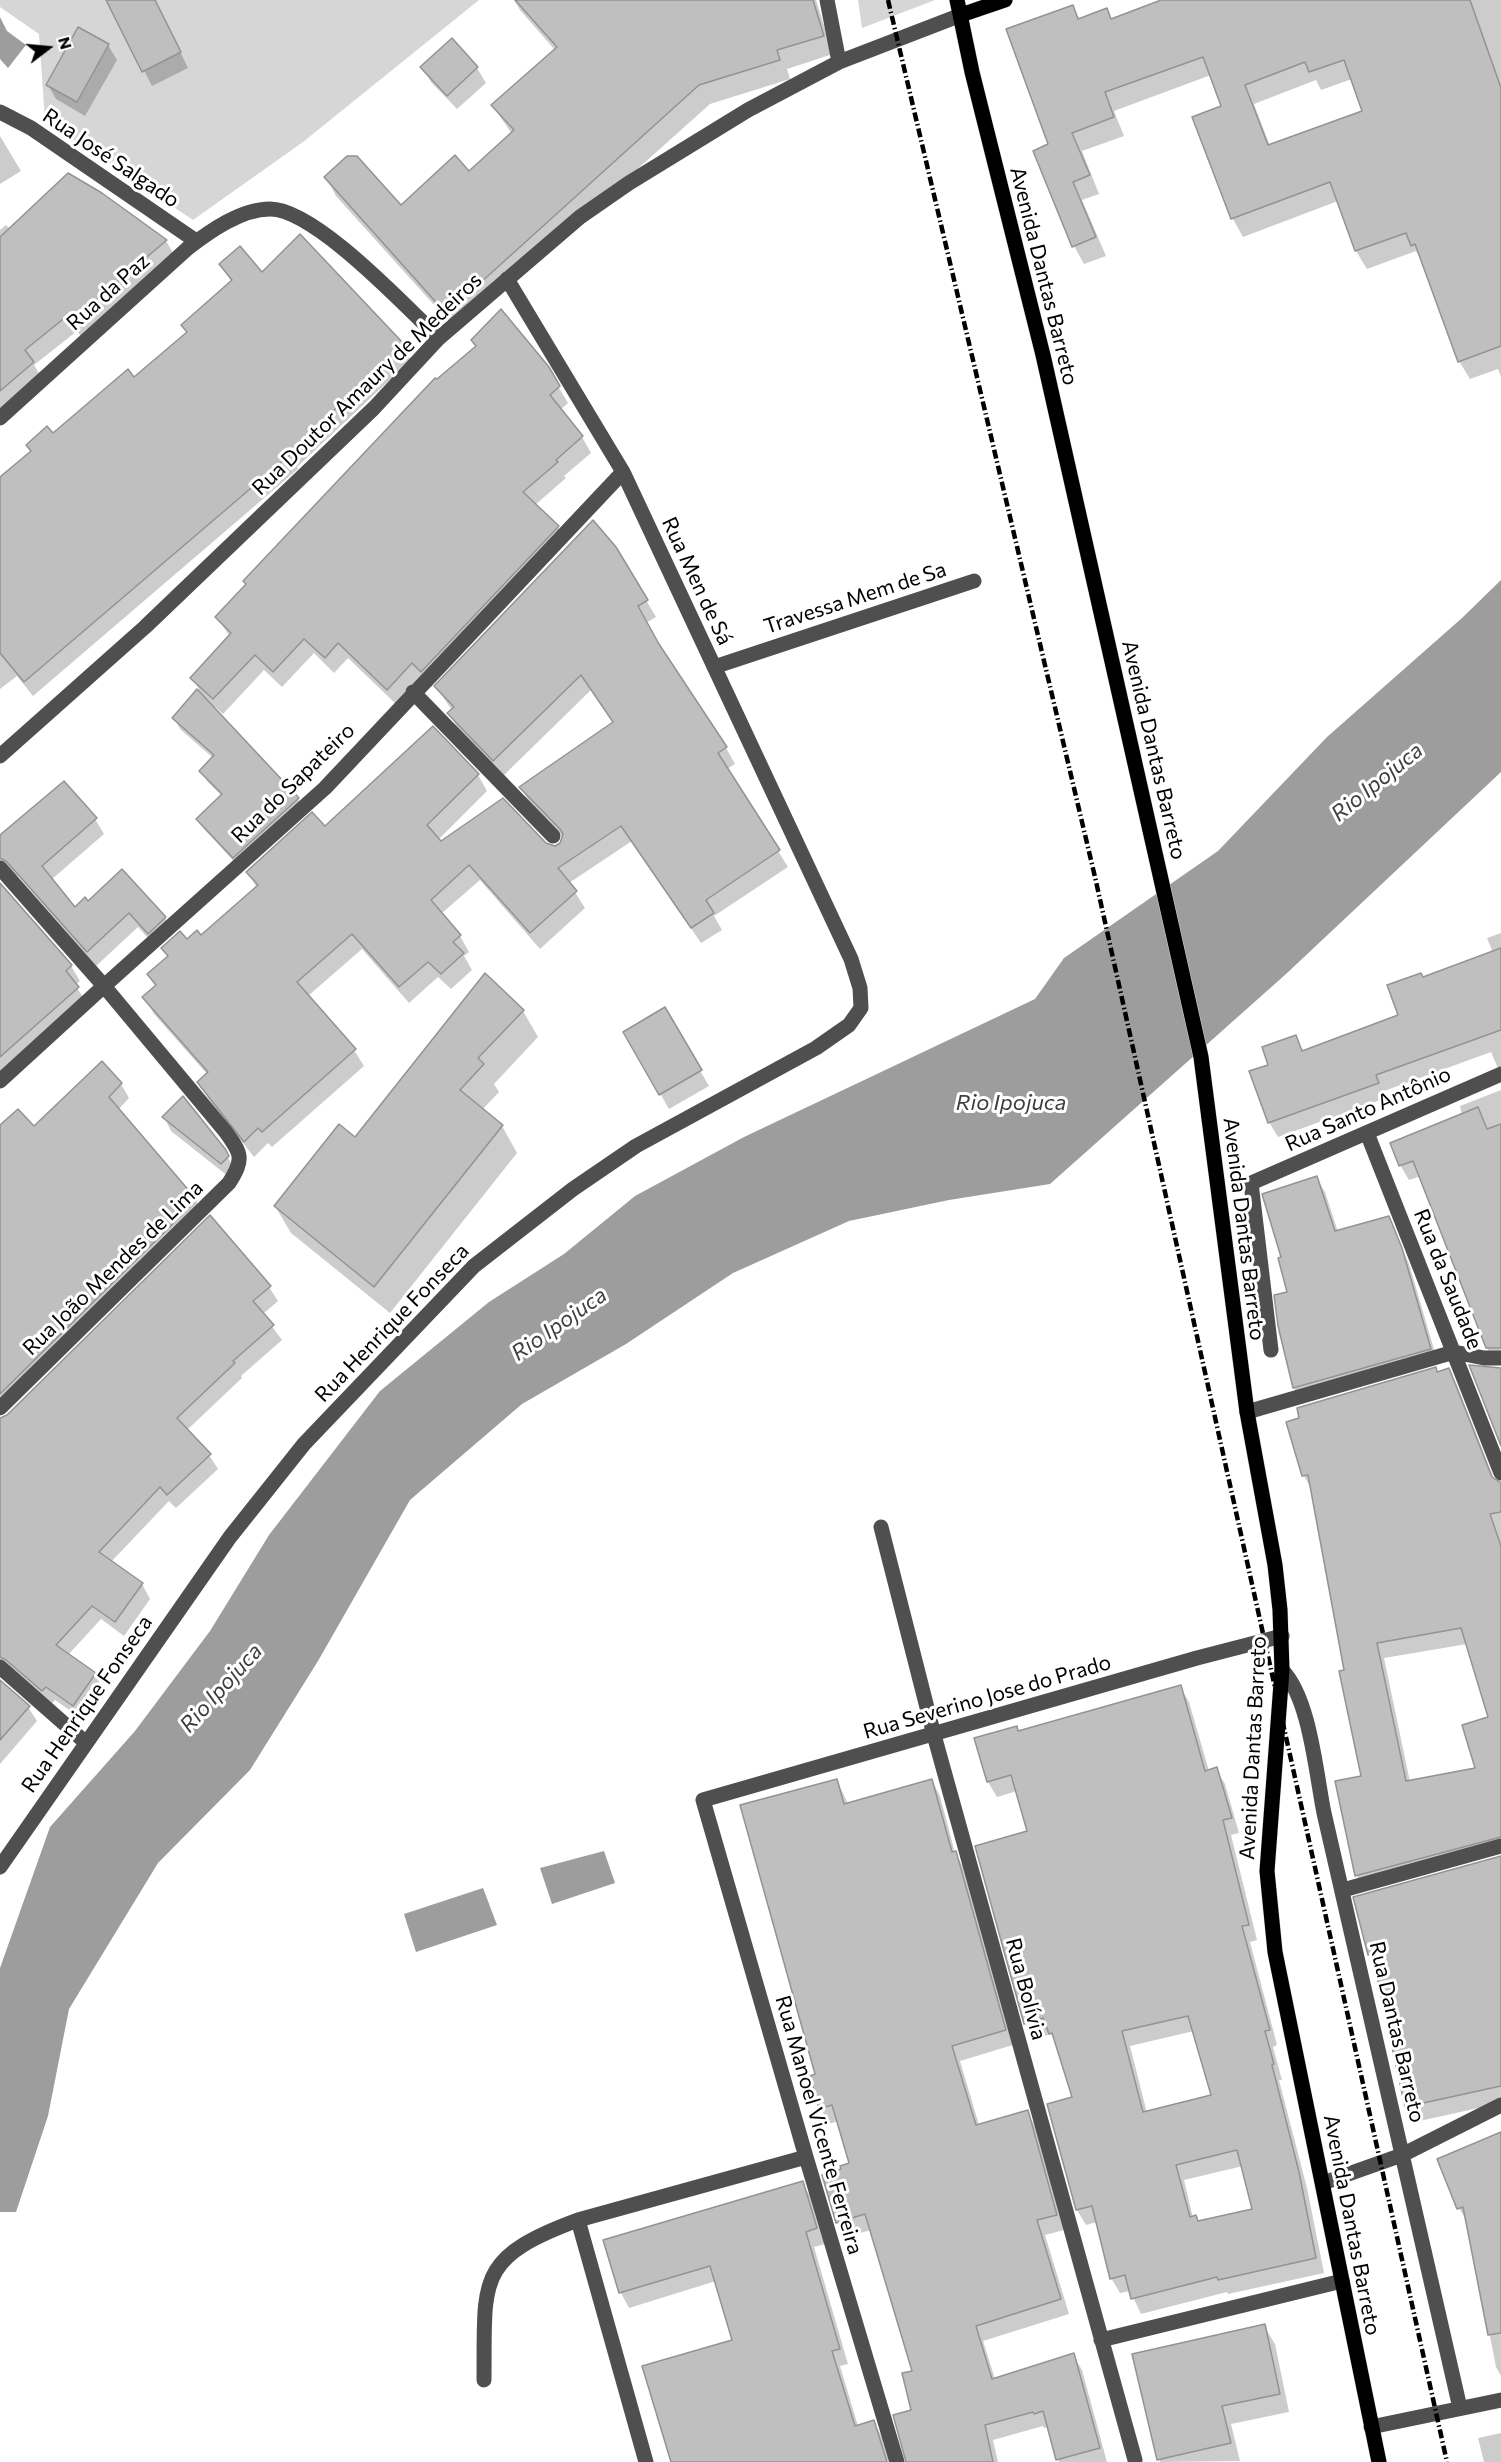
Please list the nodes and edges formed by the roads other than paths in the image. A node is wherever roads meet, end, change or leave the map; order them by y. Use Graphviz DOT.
graph roads {
  1 [pos="827,0"];
  2 [pos="1005,0"];
  3 [pos="959,7"];
  4 [pos="839,62"];
  5 [pos="0,112"];
  6 [pos="196,241"];
  7 [pos="507,279"];
  8 [pos="440,338"];
  9 [pos="0,418"];
  10 [pos="623,472"];
  11 [pos="974,581"];
  12 [pos="714,667"];
  13 [pos="413,692"];
  14 [pos="0,756"];
  15 [pos="552,836"];
  16 [pos="0,868"];
  17 [pos="828,912"];
  18 [pos="104,986"];
  19 [pos="1501,1074"];
  20 [pos="0,1081"];
  21 [pos="1367,1133"];
  22 [pos="1271,1350"];
  23 [pos="1454,1352"];
  24 [pos="1501,1358"];
  25 [pos="0,1408"];
  26 [pos="1247,1412"];
  27 [pos="1501,1473"];
  28 [pos="881,1527"];
  29 [pos="1282,1636"];
  30 [pos="0,1667"];
  31 [pos="1282,1670"];
  32 [pos="934,1735"];
  33 [pos="85,1742"];
  34 [pos="703,1800"];
  35 [pos="1501,1846"];
  36 [pos="0,1867"];
  37 [pos="1343,1890"];
  38 [pos="1501,2105"];
  39 [pos="1402,2155"];
  40 [pos="806,2157"];
  41 [pos="1323,2183"];
  42 [pos="578,2220"];
  43 [pos="1342,2281"];
  44 [pos="1101,2340"];
  45 [pos="484,2380"];
  46 [pos="1501,2400"];
  47 [pos="1460,2408"];
  48 [pos="1371,2427"];
  49 [pos="1135,2460"];
  50 [pos="646,2462"];
  51 [pos="897,2462"];
  52 [pos="1379,2462"];
  1 -- 4 [label="street"];
  2 -- 3 [label="main road"];
  3 -- 4 [label="street, Rua Doutor Amaury de Medeiros"];
  3 -- 26 [label="main road, Avenida Dantas Barreto"];
  4 -- 7 [label="street, Rua Doutor Amaury de Medeiros"];
  5 -- 6 [label="street, Rua José Salgado"];
  6 -- 8 [label="street, Rua da Paz"];
  6 -- 9 [label="street, Rua da Paz"];
  7 -- 8 [label="street, Rua Doutor Amaury de Medeiros"];
  7 -- 10 [label="street, Rua Men de Sá"];
  8 -- 14 [label="street, Rua Doutor Amaury de Medeiros"];
  10 -- 12 [label="street, Rua Men de Sá"];
  10 -- 13 [label="street, Rua do Sapateiro"];
  11 -- 12 [label="street, Travessa Mem de Sa"];
  12 -- 17 [label="street, Rua Men de Sá"];
  13 -- 15 [label="street"];
  13 -- 18 [label="street, Rua do Sapateiro"];
  16 -- 18 [label="street"];
  17 -- 33 [label="street, Rua Henrique Fonseca"];
  18 -- 20 [label="street, Rua do Sapateiro"];
  18 -- 25 [label="street, Rua João Mendes de Lima"];
  19 -- 21 [label="street, Rua Santo Antônio"];
  21 -- 22 [label="street, Rua Santo Antônio"];
  21 -- 23 [label="street, Rua da Saudade"];
  23 -- 24 [label="street"];
  23 -- 26 [label="street"];
  23 -- 27 [label="street, Rua da Saudade"];
  26 -- 29 [label="main road, Avenida Dantas Barreto"];
  28 -- 32 [label="street, Rua Bolívia"];
  29 -- 31 [label="main road, Avenida Dantas Barreto"];
  29 -- 32 [label="street, Rua Severino Jose do Prado"];
  30 -- 33 [label="street"];
  31 -- 37 [label="street, Rua Dantas Barreto"];
  31 -- 41 [label="main road, Avenida Dantas Barreto"];
  32 -- 34 [label="street, Rua Severino Jose do Prado"];
  32 -- 44 [label="street, Rua Bolívia"];
  33 -- 36 [label="street, Rua Henrique Fonseca"];
  34 -- 40 [label="street, Rua Manoel Vicente Ferreira"];
  35 -- 37 [label="street"];
  37 -- 39 [label="street, Rua Dantas Barreto"];
  38 -- 39 [label="street"];
  39 -- 41 [label="street"];
  39 -- 47 [label="street, Rua Dantas Barreto"];
  40 -- 42 [label="street"];
  40 -- 51 [label="street, Rua Manoel Vicente Ferreira"];
  41 -- 43 [label="main road, Avenida Dantas Barreto"];
  42 -- 45 [label="street"];
  42 -- 50 [label="street"];
  43 -- 44 [label="street"];
  43 -- 48 [label="main road, Avenida Dantas Barreto"];
  44 -- 49 [label="street, Rua Bolívia"];
  46 -- 47 [label="street"];
  47 -- 48 [label="street"];
  48 -- 52 [label="main road, Avenida Dantas Barreto"];
}
